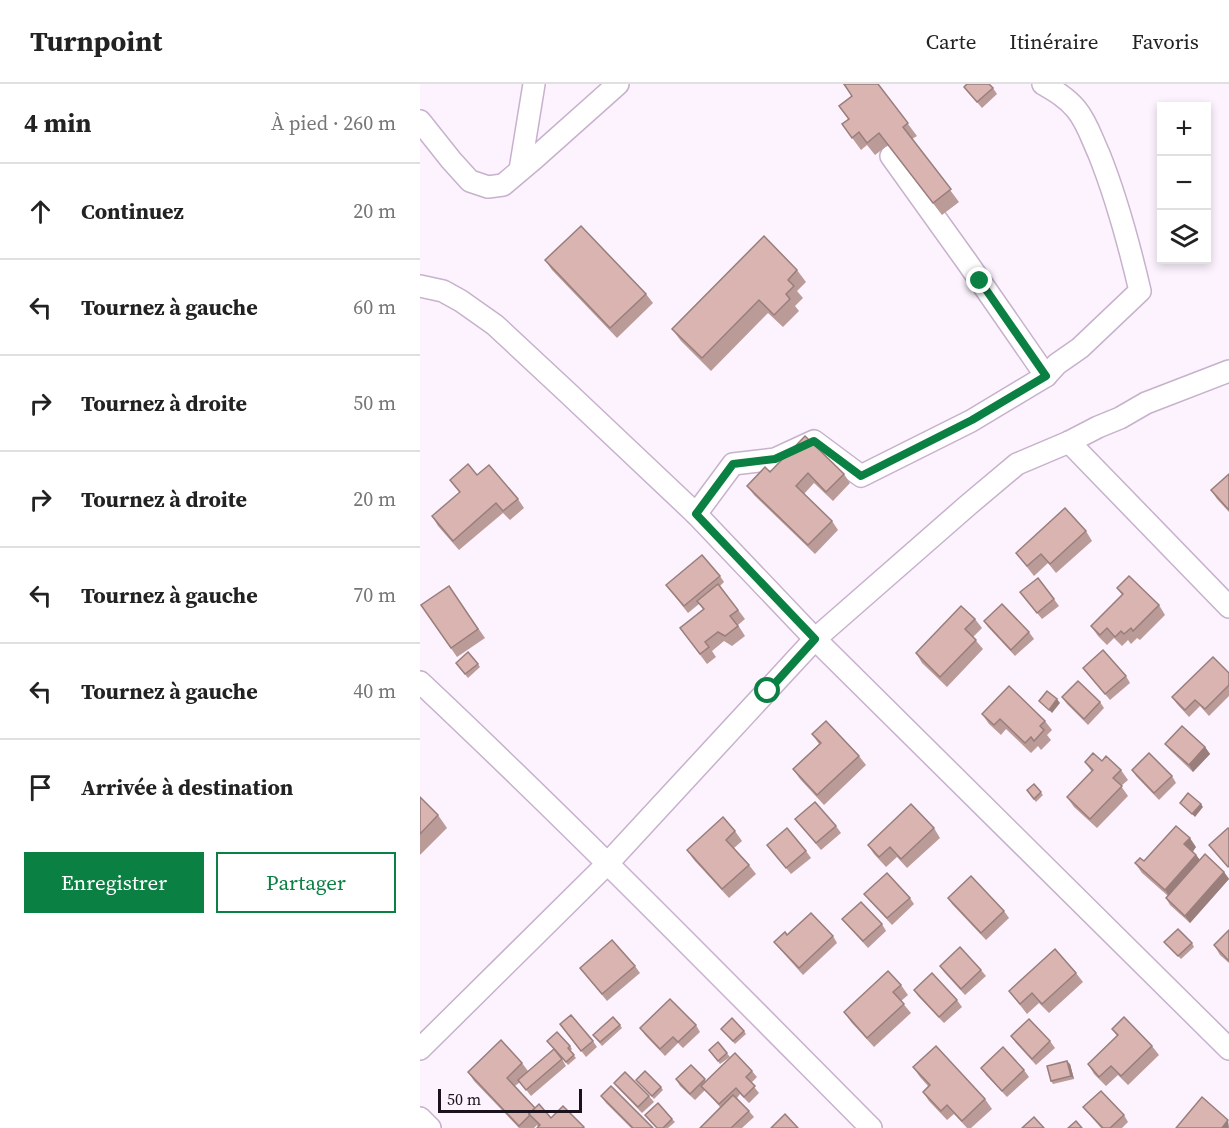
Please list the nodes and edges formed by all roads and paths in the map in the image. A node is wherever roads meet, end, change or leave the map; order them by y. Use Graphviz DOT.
graph roads {
  1 [pos="534,84"];
  2 [pos="618,84"];
  3 [pos="1043,84"];
  4 [pos="420,121"];
  5 [pos="891,156"];
  6 [pos="520,170"];
  7 [pos="420,286"];
  8 [pos="1229,371"];
  9 [pos="1046,376"];
  10 [pos="1069,442"];
  11 [pos="696,514"];
  12 [pos="1229,607"];
  13 [pos="815,639"];
  14 [pos="420,682"];
  15 [pos="608,863"];
  16 [pos="420,1049"];
  17 [pos="1229,1049"];
  18 [pos="420,1118"];
  19 [pos="430,1128"];
  20 [pos="871,1128"];
  1 -- 6 [label="street"];
  2 -- 6 [label="street"];
  3 -- 9 [label="street"];
  4 -- 6 [label="street"];
  5 -- 9 [label="street"];
  7 -- 11 [label="street"];
  8 -- 10 [label="street"];
  9 -- 11 [label="street"];
  10 -- 12 [label="street"];
  10 -- 13 [label="street"];
  11 -- 13 [label="street"];
  13 -- 15 [label="street"];
  13 -- 17 [label="street"];
  14 -- 15 [label="street"];
  15 -- 16 [label="street"];
  15 -- 20 [label="street"];
  18 -- 19 [label="street"];
}
